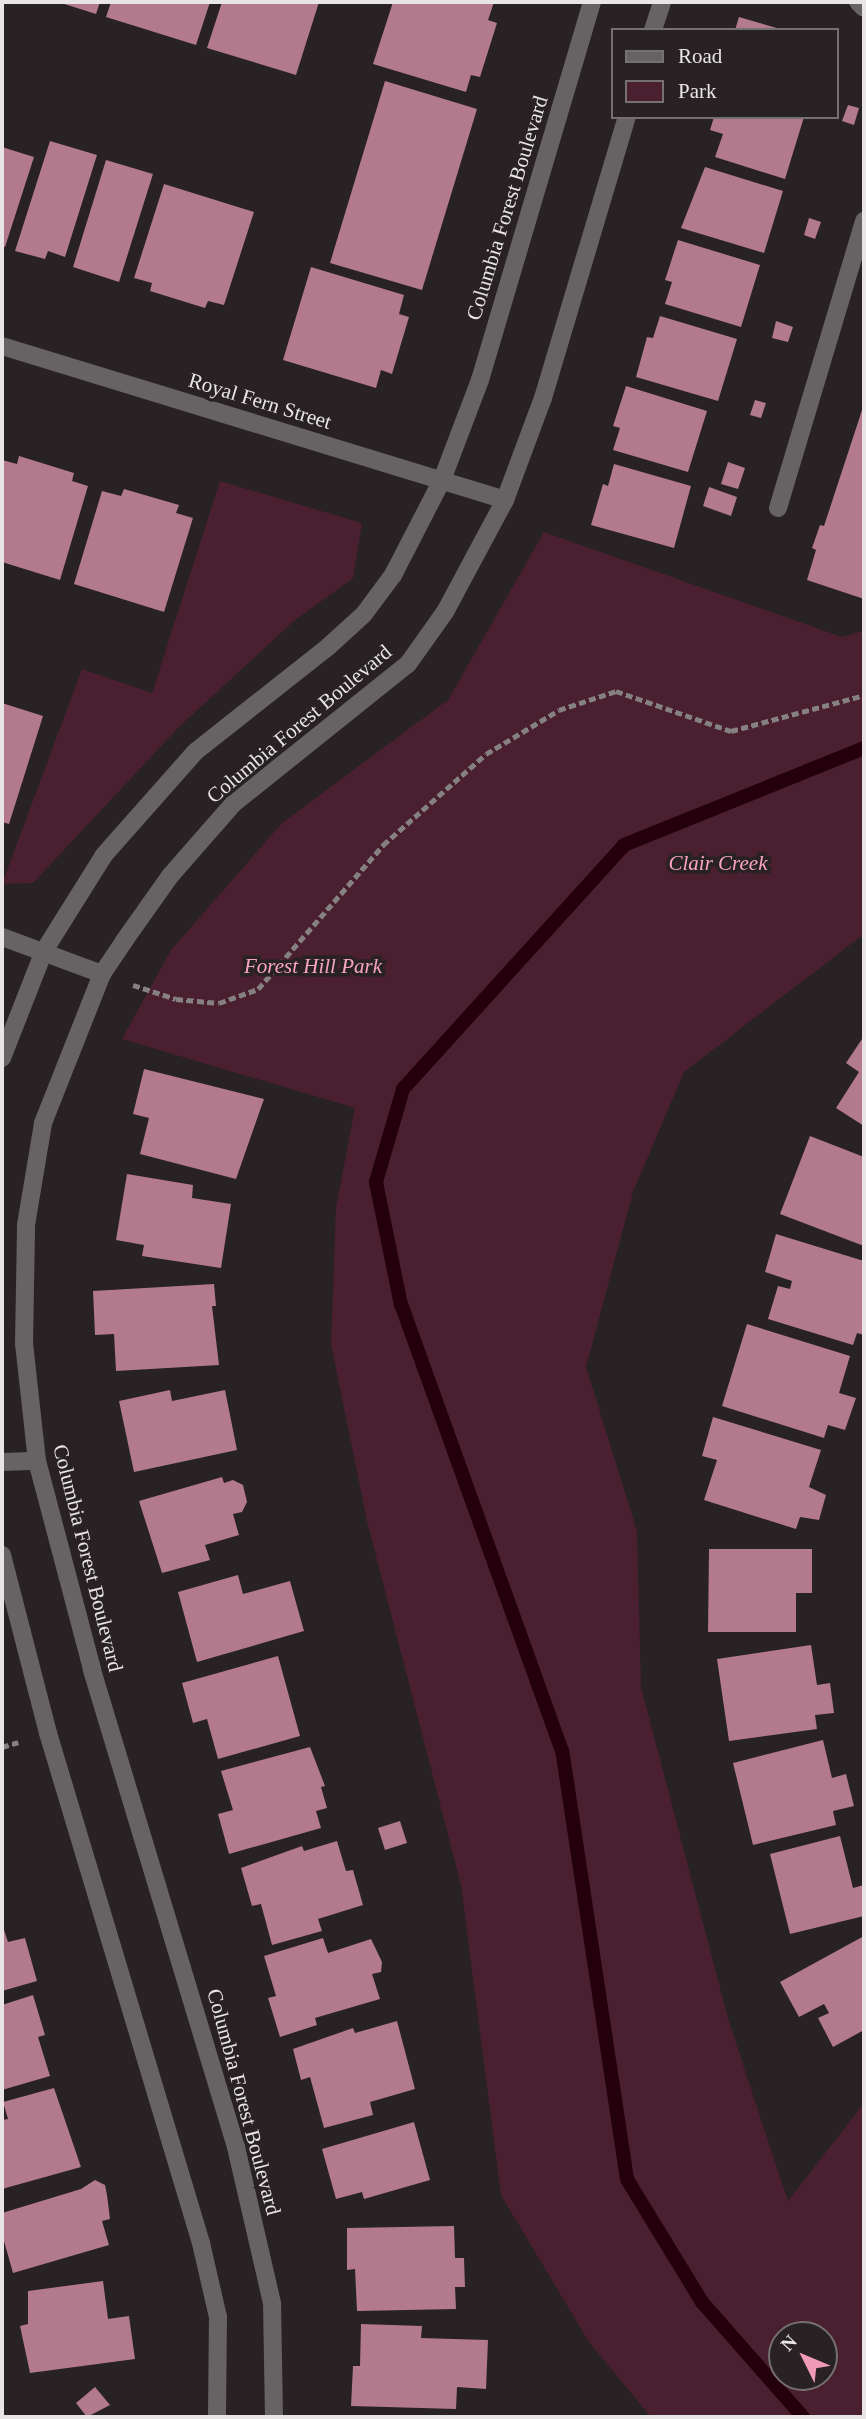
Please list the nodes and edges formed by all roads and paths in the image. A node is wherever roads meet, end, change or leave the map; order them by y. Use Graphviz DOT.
graph roads {
  1 [pos="592,2"];
  2 [pos="662,2"];
  3 [pos="858,2"];
  4 [pos="864,8"];
  5 [pos="654,28"];
  6 [pos="626,119"];
  7 [pos="864,221"];
  8 [pos="2,346"];
  9 [pos="442,480"];
  10 [pos="505,500"];
  11 [pos="778,508"];
  12 [pos="864,695"];
  13 [pos="2,937"];
  14 [pos="44,951"];
  15 [pos="102,974"];
  16 [pos="2,1058"];
  17 [pos="37,1461"];
  18 [pos="2,1462"];
  19 [pos="2,1555"];
  20 [pos="218,2417"];
  21 [pos="274,2417"];
  1 -- 9 [label="street, Columbia Forest Boulevard"];
  2 -- 5 [label="street"];
  3 -- 4 [label="street"];
  6 -- 10 [label="street, Columbia Forest Boulevard"];
  7 -- 11 [label="street"];
  8 -- 9 [label="street, Royal Fern Street"];
  9 -- 10 [label="street, Royal Fern Street"];
  9 -- 14 [label="street, Columbia Forest Boulevard"];
  10 -- 15 [label="street, Columbia Forest Boulevard"];
  12 -- 15 [label="path"];
  13 -- 14 [label="street"];
  14 -- 15 [label="street"];
  14 -- 16 [label="street, Columbia Forest Boulevard"];
  15 -- 17 [label="street, Columbia Forest Boulevard"];
  17 -- 18 [label="street"];
  17 -- 21 [label="street, Columbia Forest Boulevard"];
  19 -- 20 [label="street"];
}
